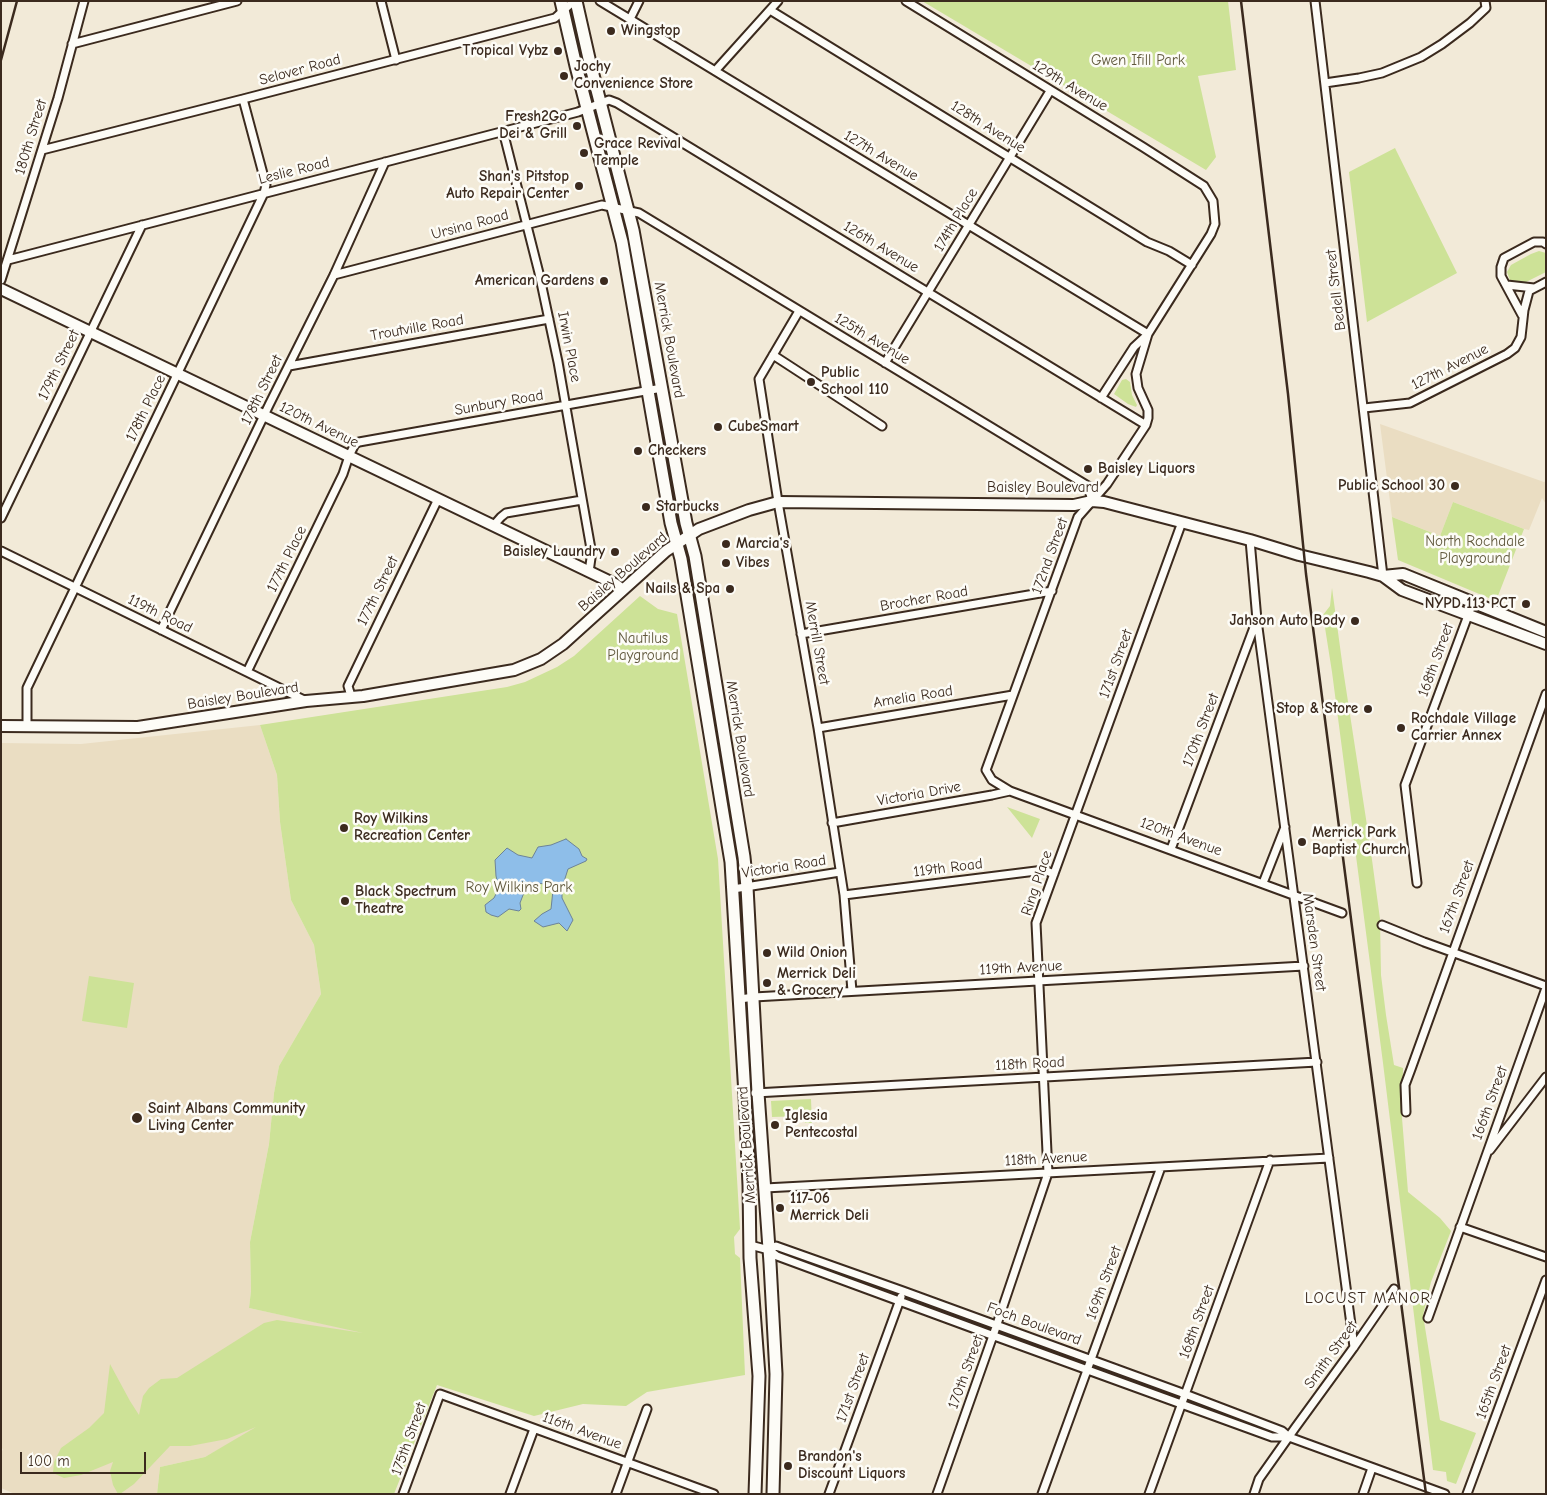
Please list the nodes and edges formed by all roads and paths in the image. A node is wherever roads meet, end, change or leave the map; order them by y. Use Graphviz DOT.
graph roads {
  1 [pos="84,1"];
  2 [pos="237,1"];
  3 [pos="381,1"];
  4 [pos="575,1"];
  5 [pos="600,1"];
  6 [pos="639,1"];
  7 [pos="778,1"];
  8 [pos="906,1"];
  9 [pos="1316,1"];
  10 [pos="1485,3"];
  11 [pos="562,6"];
  12 [pos="770,10"];
  13 [pos="630,19"];
  14 [pos="72,44"];
  15 [pos="396,60"];
  16 [pos="715,71"];
  17 [pos="1325,83"];
  18 [pos="1050,91"];
  19 [pos="243,99"];
  20 [pos="600,103"];
  21 [pos="587,108"];
  22 [pos="503,131"];
  23 [pos="42,150"];
  24 [pos="1010,158"];
  25 [pos="385,162"];
  26 [pos="264,193"];
  27 [pos="613,207"];
  28 [pos="628,211"];
  29 [pos="527,224"];
  30 [pos="142,225"];
  31 [pos="969,226"];
  32 [pos="1546,244"];
  33 [pos="8,260"];
  34 [pos="1192,264"];
  35 [pos="334,275"];
  36 [pos="1,280"];
  37 [pos="1546,282"];
  38 [pos="1507,285"];
  39 [pos="1536,288"];
  40 [pos="1,289"];
  41 [pos="928,292"];
  42 [pos="799,311"];
  43 [pos="1523,318"];
  44 [pos="549,319"];
  45 [pos="91,332"];
  46 [pos="1148,334"];
  47 [pos="773,355"];
  48 [pos="885,363"];
  49 [pos="289,366"];
  50 [pos="178,374"];
  51 [pos="662,388"];
  52 [pos="648,391"];
  53 [pos="1102,398"];
  54 [pos="566,406"];
  55 [pos="1364,408"];
  56 [pos="264,415"];
  57 [pos="1146,425"];
  58 [pos="882,426"];
  59 [pos="349,456"];
  60 [pos="438,499"];
  61 [pos="582,500"];
  62 [pos="1092,501"];
  63 [pos="778,502"];
  64 [pos="1,518"];
  65 [pos="1182,522"];
  66 [pos="493,526"];
  67 [pos="689,535"];
  68 [pos="1250,540"];
  69 [pos="677,544"];
  70 [pos="1,551"];
  71 [pos="589,572"];
  72 [pos="1383,576"];
  73 [pos="75,588"];
  74 [pos="623,590"];
  75 [pos="1052,591"];
  76 [pos="1473,602"];
  77 [pos="1468,614"];
  78 [pos="1257,620"];
  79 [pos="161,630"];
  80 [pos="1546,632"];
  81 [pos="801,634"];
  82 [pos="1546,644"];
  83 [pos="247,672"];
  84 [pos="1546,694"];
  85 [pos="1013,695"];
  86 [pos="351,696"];
  87 [pos="306,701"];
  88 [pos="1,726"];
  89 [pos="26,726"];
  90 [pos="818,728"];
  91 [pos="1010,791"];
  92 [pos="1076,814"];
  93 [pos="832,823"];
  94 [pos="1285,827"];
  95 [pos="1171,849"];
  96 [pos="840,872"];
  97 [pos="1054,874"];
  98 [pos="1262,883"];
  99 [pos="1417,883"];
  100 [pos="747,887"];
  101 [pos="733,889"];
  102 [pos="844,895"];
  103 [pos="1294,895"];
  104 [pos="1342,912"];
  105 [pos="1382,925"];
  106 [pos="1452,952"];
  107 [pos="1304,966"];
  108 [pos="1038,981"];
  109 [pos="1546,987"];
  110 [pos="852,991"];
  111 [pos="754,997"];
  112 [pos="740,999"];
  113 [pos="1317,1062"];
  114 [pos="1044,1077"];
  115 [pos="1546,1077"];
  116 [pos="758,1093"];
  117 [pos="744,1094"];
  118 [pos="1406,1112"];
  119 [pos="1486,1156"];
  120 [pos="1329,1158"];
  121 [pos="1270,1160"];
  122 [pos="1161,1167"];
  123 [pos="1048,1173"];
  124 [pos="765,1188"];
  125 [pos="1460,1227"];
  126 [pos="750,1245"];
  127 [pos="768,1250"];
  128 [pos="1546,1257"];
  129 [pos="1546,1280"];
  130 [pos="1394,1289"];
  131 [pos="903,1291"];
  132 [pos="900,1301"];
  133 [pos="1428,1318"];
  134 [pos="997,1326"];
  135 [pos="994,1336"];
  136 [pos="1354,1347"];
  137 [pos="1091,1359"];
  138 [pos="1088,1369"];
  139 [pos="440,1394"];
  140 [pos="1185,1394"];
  141 [pos="1182,1404"];
  142 [pos="647,1409"];
  143 [pos="534,1428"];
  144 [pos="1288,1437"];
  145 [pos="628,1462"];
  146 [pos="1372,1468"];
  147 [pos="711,1493"];
  148 [pos="403,1494"];
  149 [pos="510,1494"];
  150 [pos="616,1494"];
  151 [pos="755,1494"];
  152 [pos="773,1494"];
  153 [pos="829,1494"];
  154 [pos="937,1494"];
  155 [pos="1042,1494"];
  156 [pos="1149,1494"];
  157 [pos="1254,1494"];
  158 [pos="1363,1494"];
  159 [pos="1444,1494"];
  160 [pos="1467,1494"];
  1 -- 14 [label="street, 180th Street"];
  2 -- 14 [label="street"];
  3 -- 15 [label="street"];
  4 -- 11 [label="street"];
  4 -- 20 [label="main road, Merrick Boulevard"];
  5 -- 13 [label="street, 127th Avenue"];
  6 -- 13 [label="street"];
  7 -- 12 [label="street"];
  8 -- 18 [label="street, 129th Avenue"];
  9 -- 17 [label="street, Bedell Street"];
  10 -- 17 [label="street"];
  11 -- 15 [label="street, Selover Road"];
  11 -- 21 [label="main road, Merrick Boulevard"];
  12 -- 16 [label="street"];
  12 -- 24 [label="street, 128th Avenue"];
  13 -- 16 [label="street, 127th Avenue"];
  14 -- 23 [label="street, 180th Street"];
  15 -- 19 [label="street, Selover Road"];
  16 -- 31 [label="street, 127th Avenue"];
  17 -- 55 [label="street, Bedell Street"];
  18 -- 24 [label="street, 174th Place"];
  18 -- 34 [label="street, 129th Avenue"];
  19 -- 23 [label="street, Selover Road"];
  19 -- 26 [label="street"];
  20 -- 21 [label="street, Leslie Road"];
  20 -- 28 [label="main road, Merrick Boulevard"];
  20 -- 41 [label="street, 126th Avenue"];
  21 -- 22 [label="street, Leslie Road"];
  21 -- 27 [label="main road, Merrick Boulevard"];
  22 -- 25 [label="street, Leslie Road"];
  22 -- 29 [label="street, Irwin Place"];
  23 -- 33 [label="street, 180th Street"];
  24 -- 31 [label="street, 174th Place"];
  24 -- 34 [label="street, 128th Avenue"];
  25 -- 26 [label="street, Leslie Road"];
  25 -- 35 [label="street, 178th Street"];
  26 -- 30 [label="street, Leslie Road"];
  26 -- 50 [label="street, 178th Place"];
  27 -- 28 [label="street, Ursina Road"];
  27 -- 29 [label="street, Ursina Road"];
  27 -- 52 [label="main road, Merrick Boulevard"];
  28 -- 42 [label="street, 125th Avenue"];
  28 -- 51 [label="main road, Merrick Boulevard"];
  29 -- 35 [label="street, Ursina Road"];
  29 -- 44 [label="street, Irwin Place"];
  30 -- 33 [label="street, Leslie Road"];
  30 -- 45 [label="street, 179th Street"];
  31 -- 41 [label="street, 174th Place"];
  31 -- 46 [label="street, 127th Avenue"];
  32 -- 38 [label="street"];
  33 -- 36 [label="street, 180th Street"];
  34 -- 46 [label="street"];
  35 -- 49 [label="street, 178th Street"];
  37 -- 39 [label="street, 127th Avenue"];
  38 -- 39 [label="street"];
  38 -- 43 [label="street"];
  39 -- 43 [label="street, 127th Avenue"];
  40 -- 45 [label="street, 120th Avenue"];
  41 -- 48 [label="street, 174th Place"];
  41 -- 53 [label="street, 126th Avenue"];
  42 -- 47 [label="street, Merrill Street"];
  42 -- 48 [label="street, 125th Avenue"];
  43 -- 55 [label="street, 127th Avenue"];
  44 -- 49 [label="street, Troutville Road"];
  44 -- 54 [label="street, Irwin Place"];
  45 -- 50 [label="street, 120th Avenue"];
  45 -- 64 [label="street, 179th Street"];
  46 -- 53 [label="street"];
  46 -- 57 [label="street"];
  47 -- 58 [label="street"];
  47 -- 63 [label="street, Merrill Street"];
  48 -- 62 [label="street, 125th Avenue"];
  49 -- 56 [label="street, 178th Street"];
  50 -- 56 [label="street, 120th Avenue"];
  50 -- 73 [label="street, 178th Place"];
  51 -- 52 [label="street, Sunbury Road"];
  51 -- 67 [label="main road, Merrick Boulevard"];
  52 -- 54 [label="street, Sunbury Road"];
  52 -- 69 [label="main road, Merrick Boulevard"];
  53 -- 57 [label="street, 126th Avenue"];
  54 -- 59 [label="street, Sunbury Road"];
  54 -- 61 [label="street, Irwin Place"];
  55 -- 72 [label="street, Bedell Street"];
  56 -- 59 [label="street, 120th Avenue"];
  56 -- 79 [label="street, 178th Street"];
  57 -- 62 [label="street, 172nd Street"];
  59 -- 60 [label="street, 120th Avenue"];
  59 -- 83 [label="street, 177th Place"];
  60 -- 66 [label="street, 120th Avenue"];
  60 -- 86 [label="street, 177th Street"];
  61 -- 66 [label="street"];
  61 -- 71 [label="street, Irwin Place"];
  62 -- 63 [label="street, Baisley Boulevard"];
  62 -- 65 [label="street, Baisley Boulevard"];
  62 -- 75 [label="street, 172nd Street"];
  63 -- 67 [label="street, Baisley Boulevard"];
  63 -- 81 [label="street, Merrill Street"];
  65 -- 68 [label="street, Baisley Boulevard"];
  65 -- 92 [label="street, 171st Street"];
  66 -- 71 [label="street, 120th Avenue"];
  67 -- 69 [label="street, Baisley Boulevard"];
  67 -- 100 [label="main road, Merrick Boulevard"];
  68 -- 72 [label="street, Baisley Boulevard"];
  68 -- 78 [label="street, Marsden Street"];
  69 -- 74 [label="street, Baisley Boulevard"];
  69 -- 101 [label="main road, Merrick Boulevard"];
  70 -- 73 [label="street, 119th Road"];
  71 -- 74 [label="street, 120th Avenue"];
  72 -- 76 [label="street, Baisley Boulevard"];
  72 -- 77 [label="street, Baisley Boulevard"];
  73 -- 79 [label="street, 119th Road"];
  73 -- 89 [label="street, 178th Place"];
  74 -- 86 [label="street, Baisley Boulevard"];
  75 -- 81 [label="street, Brocher Road"];
  75 -- 85 [label="street, 172nd Street"];
  76 -- 77 [label="street, 168th Street"];
  76 -- 80 [label="street, Baisley Boulevard"];
  77 -- 82 [label="street, Baisley Boulevard"];
  77 -- 99 [label="street, 168th Street"];
  78 -- 94 [label="street, Marsden Street"];
  78 -- 95 [label="street, 170th Street"];
  79 -- 83 [label="street, 119th Road"];
  81 -- 90 [label="street, Merrill Street"];
  83 -- 87 [label="street, 119th Road"];
  84 -- 106 [label="street, 167th Street"];
  85 -- 90 [label="street, Amelia Road"];
  85 -- 91 [label="street, 172nd Street"];
  86 -- 87 [label="street, Baisley Boulevard"];
  87 -- 89 [label="street, Baisley Boulevard"];
  88 -- 89 [label="street, Baisley Boulevard"];
  90 -- 93 [label="street, Merrill Street"];
  91 -- 92 [label="street, 120th Avenue"];
  91 -- 93 [label="street, Victoria Drive"];
  92 -- 95 [label="street, 120th Avenue"];
  92 -- 97 [label="street, Ring Place"];
  93 -- 96 [label="street, Merrill Street"];
  94 -- 98 [label="street"];
  94 -- 103 [label="street, Marsden Street"];
  95 -- 98 [label="street, 120th Avenue"];
  96 -- 100 [label="street, Victoria Road"];
  96 -- 102 [label="street, Merrill Street"];
  97 -- 102 [label="street, 119th Road"];
  97 -- 108 [label="street, Ring Place"];
  98 -- 103 [label="street, 120th Avenue"];
  100 -- 101 [label="street, Victoria Road"];
  100 -- 111 [label="main road, Merrick Boulevard"];
  101 -- 112 [label="main road, Merrick Boulevard"];
  102 -- 110 [label="street, Merrill Street"];
  103 -- 104 [label="street, 120th Avenue"];
  103 -- 107 [label="street, Marsden Street"];
  105 -- 106 [label="street"];
  106 -- 109 [label="street"];
  106 -- 118 [label="street, 167th Street"];
  107 -- 108 [label="street, 119th Avenue"];
  107 -- 113 [label="street, Marsden Street"];
  108 -- 110 [label="street, 119th Avenue"];
  108 -- 114 [label="street, Ring Place"];
  109 -- 119 [label="street, 166th Street"];
  110 -- 111 [label="street, 119th Avenue"];
  111 -- 112 [label="street, 119th Avenue"];
  111 -- 116 [label="main road, Merrick Boulevard"];
  112 -- 117 [label="main road, Merrick Boulevard"];
  113 -- 114 [label="street, 118th Road"];
  113 -- 120 [label="street, Marsden Street"];
  114 -- 116 [label="street, 118th Road"];
  114 -- 123 [label="street, Ring Place"];
  115 -- 119 [label="street"];
  116 -- 117 [label="street, 118th Road"];
  116 -- 124 [label="main road, Merrick Boulevard"];
  117 -- 126 [label="main road, Merrick Boulevard"];
  119 -- 125 [label="street, 166th Street"];
  120 -- 121 [label="street, 118th Avenue"];
  120 -- 136 [label="street, Marsden Street"];
  121 -- 122 [label="street, 118th Avenue"];
  121 -- 140 [label="street, 168th Street"];
  122 -- 123 [label="street, 118th Avenue"];
  122 -- 137 [label="street, 169th Street"];
  123 -- 124 [label="street, 118th Avenue"];
  123 -- 134 [label="street, 170th Street"];
  124 -- 127 [label="main road, Merrick Boulevard"];
  125 -- 128 [label="street"];
  125 -- 133 [label="street"];
  126 -- 127 [label="street, Foch Boulevard"];
  126 -- 151 [label="main road, Merrick Boulevard"];
  127 -- 131 [label="street, Foch Boulevard"];
  127 -- 132 [label="street, Foch Boulevard"];
  127 -- 152 [label="main road, Merrick Boulevard"];
  129 -- 160 [label="street, 165th Street"];
  130 -- 136 [label="street, Smith Street"];
  131 -- 132 [label="street, 171st Street"];
  131 -- 134 [label="street, Foch Boulevard"];
  132 -- 135 [label="street, Foch Boulevard"];
  132 -- 153 [label="street, 171st Street"];
  134 -- 135 [label="street, 170th Street"];
  134 -- 137 [label="street, Foch Boulevard"];
  135 -- 138 [label="street, Foch Boulevard"];
  135 -- 154 [label="street, 170th Street"];
  136 -- 144 [label="street, Smith Street"];
  137 -- 138 [label="street, 169th Street"];
  137 -- 140 [label="street, Foch Boulevard"];
  138 -- 141 [label="street, Foch Boulevard"];
  138 -- 155 [label="street, 169th Street"];
  139 -- 143 [label="street, 116th Avenue"];
  139 -- 148 [label="street, 175th Street"];
  140 -- 141 [label="street, 168th Street"];
  140 -- 144 [label="street, Foch Boulevard"];
  141 -- 144 [label="street, Foch Boulevard"];
  141 -- 156 [label="street, 168th Street"];
  142 -- 145 [label="street"];
  143 -- 145 [label="street, 116th Avenue"];
  143 -- 149 [label="street"];
  144 -- 146 [label="street, Foch Boulevard"];
  144 -- 157 [label="street"];
  145 -- 147 [label="street, 116th Avenue"];
  145 -- 150 [label="street"];
  146 -- 158 [label="street"];
  146 -- 159 [label="street, Foch Boulevard"];
}
